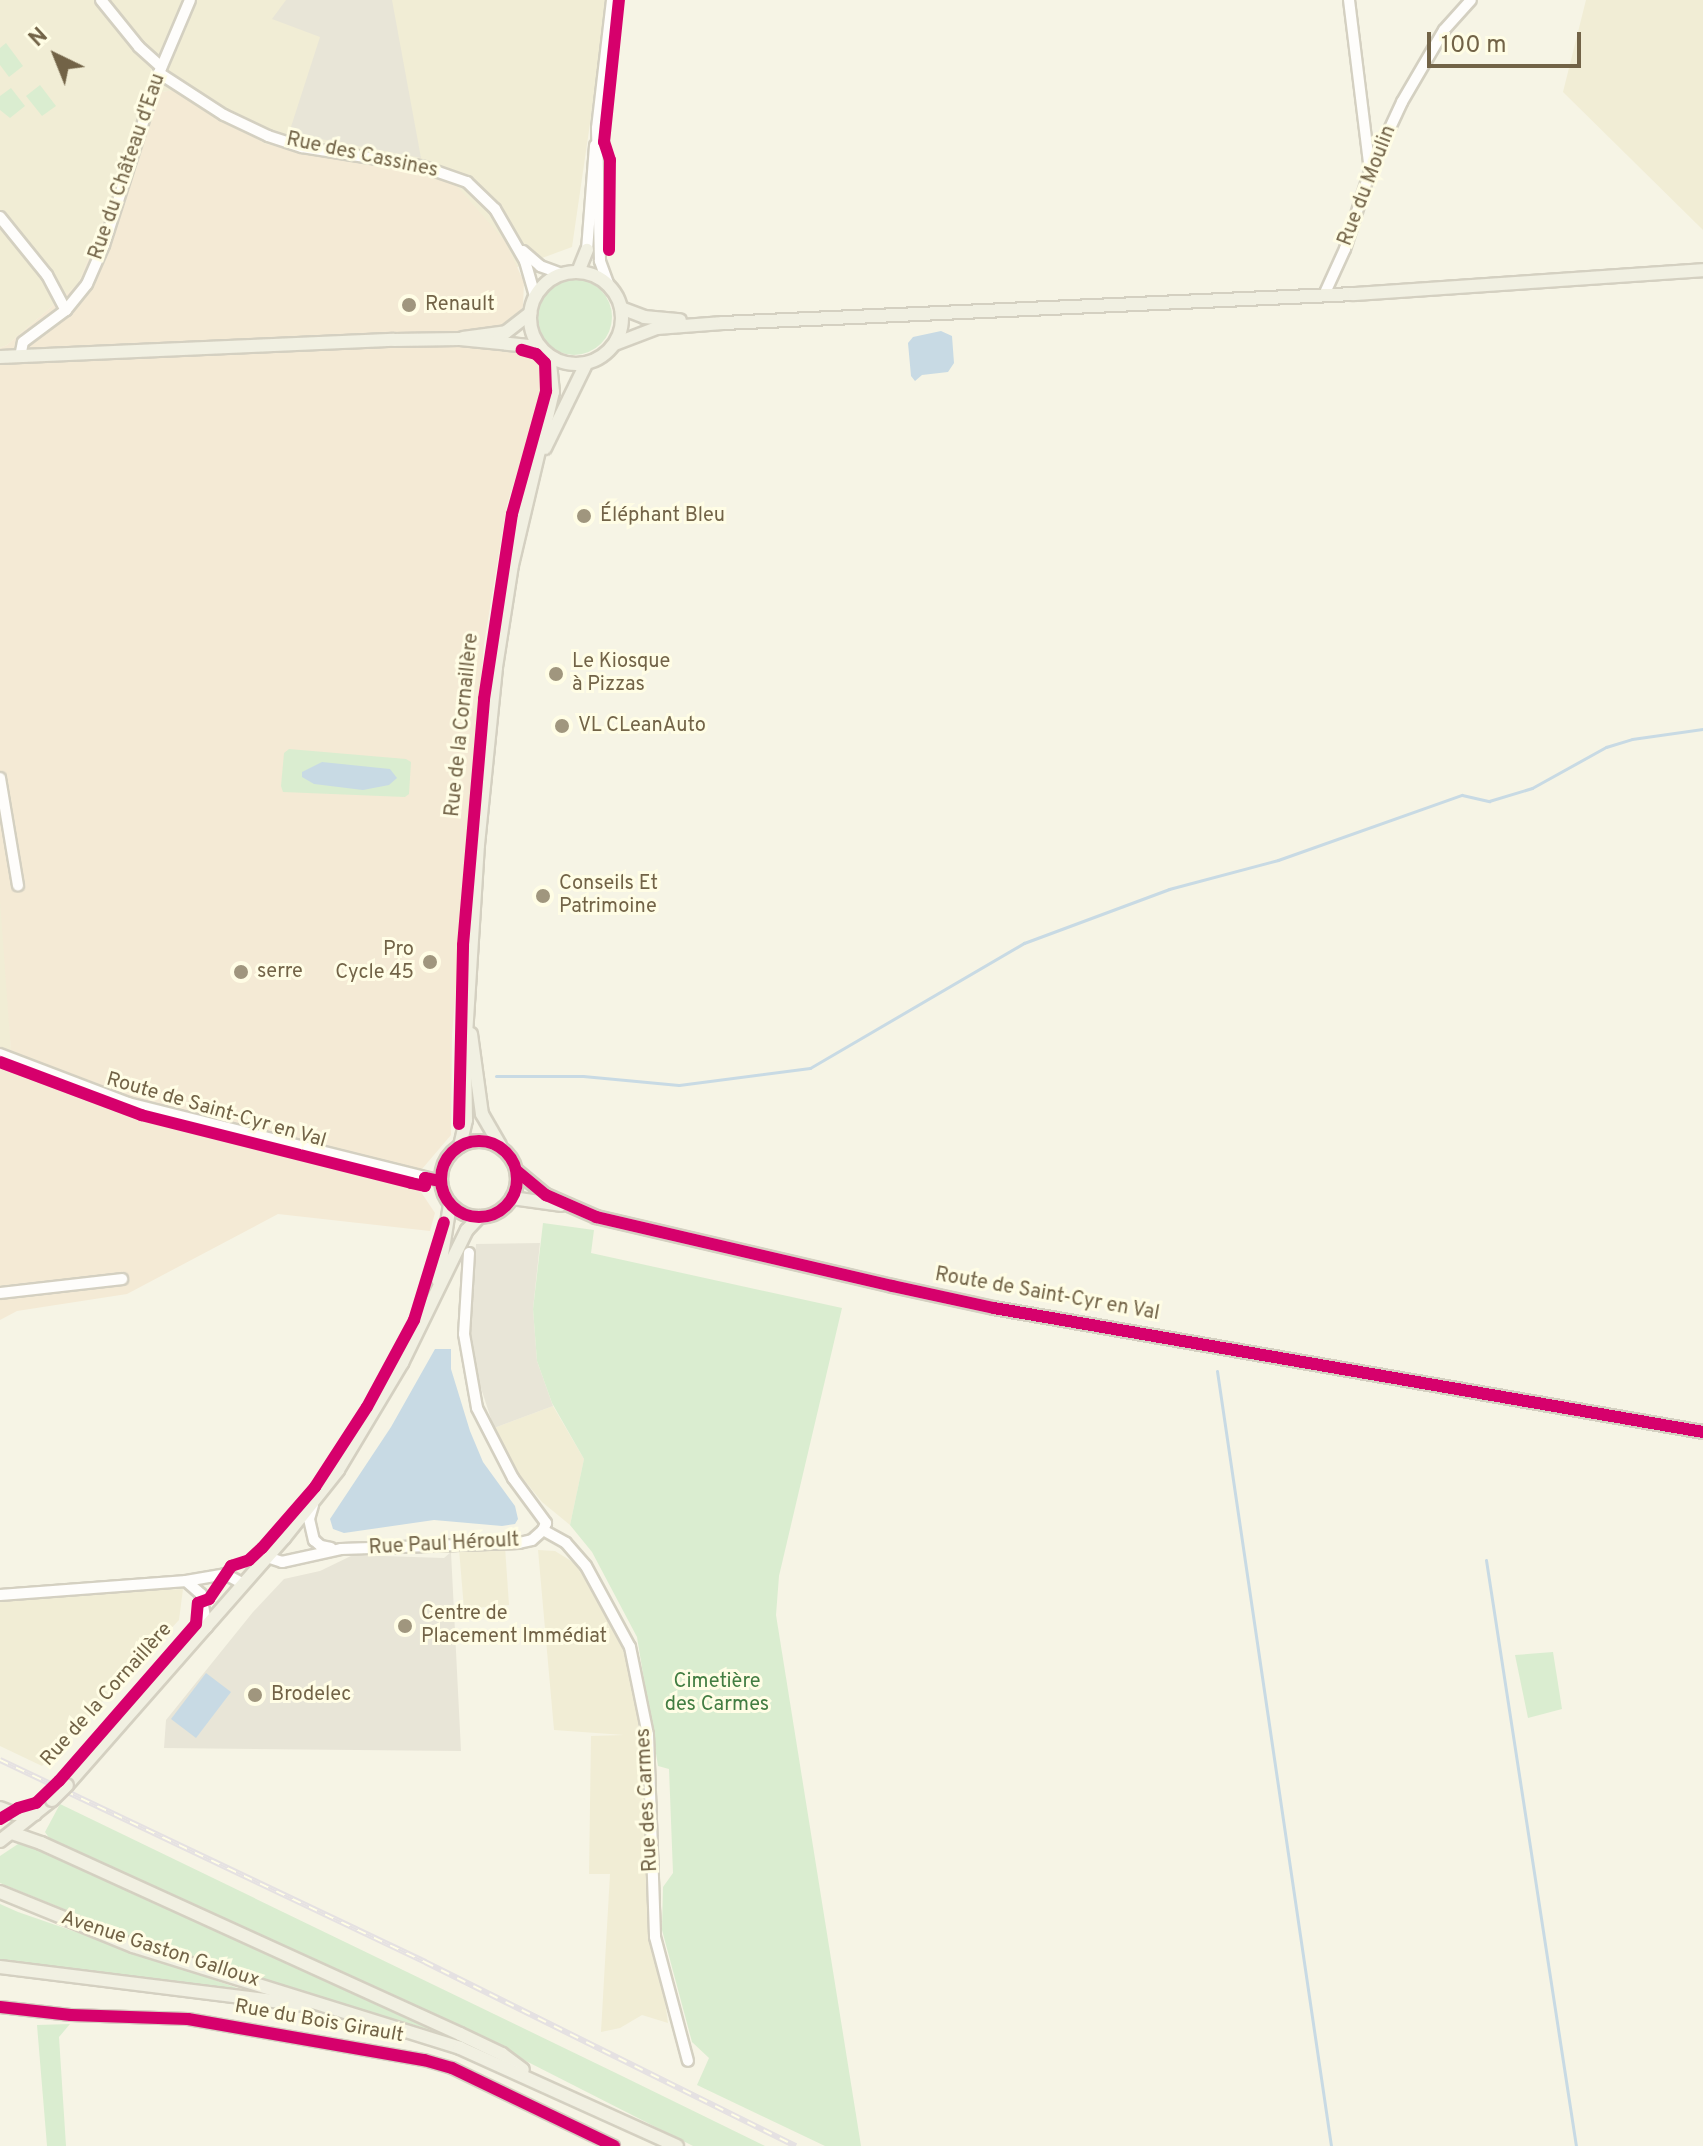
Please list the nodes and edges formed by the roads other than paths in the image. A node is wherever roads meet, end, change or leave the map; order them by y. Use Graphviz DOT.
graph roads {
  1 [pos="101,0"];
  2 [pos="190,0"];
  3 [pos="612,0"];
  4 [pos="1349,0"];
  5 [pos="1471,0"];
  6 [pos="160,70"];
  7 [pos="598,134"];
  8 [pos="1370,171"];
  9 [pos="0,217"];
  10 [pos="509,233"];
  11 [pos="587,250"];
  12 [pos="1703,270"];
  13 [pos="578,272"];
  14 [pos="562,274"];
  15 [pos="609,286"];
  16 [pos="1324,295"];
  17 [pos="535,297"];
  18 [pos="621,308"];
  19 [pos="66,310"];
  20 [pos="530,313"];
  21 [pos="723,323"];
  22 [pos="460,339"];
  23 [pos="615,344"];
  24 [pos="544,351"];
  25 [pos="0,357"];
  26 [pos="20,357"];
  27 [pos="586,364"];
  28 [pos="538,462"];
  29 [pos="0,778"];
  30 [pos="18,885"];
  31 [pos="469,1028"];
  32 [pos="0,1054"];
  33 [pos="460,1146"];
  34 [pos="502,1148"];
  35 [pos="517,1171"];
  36 [pos="441,1181"];
  37 [pos="512,1198"];
  38 [pos="450,1204"];
  39 [pos="565,1205"];
  40 [pos="479,1217"];
  41 [pos="469,1253"];
  42 [pos="122,1279"];
  43 [pos="437,1287"];
  44 [pos="0,1293"];
  45 [pos="1703,1432"];
  46 [pos="313,1503"];
  47 [pos="543,1530"];
  48 [pos="341,1549"];
  49 [pos="267,1557"];
  50 [pos="186,1581"];
  51 [pos="244,1584"];
  52 [pos="0,1595"];
  53 [pos="207,1627"];
  54 [pos="0,1810"];
  55 [pos="35,1814"];
  56 [pos="12,1833"];
  57 [pos="0,1841"];
  58 [pos="41,1843"];
  59 [pos="0,1892"];
  60 [pos="0,1967"];
  61 [pos="0,2007"];
  62 [pos="349,2011"];
  63 [pos="688,2061"];
  64 [pos="538,2081"];
  65 [pos="614,2146"];
  66 [pos="677,2146"];
  1 -- 6 [label="street, Rue des Cassines"];
  2 -- 6 [label="street, Rue du Château d'Eau"];
  3 -- 7 [label="street"];
  4 -- 8 [label="street"];
  5 -- 8 [label="street, Rue du Moulin"];
  6 -- 10 [label="street, Rue des Cassines"];
  6 -- 19 [label="street, Rue du Château d'Eau"];
  7 -- 11 [label="street"];
  7 -- 15 [label="street"];
  8 -- 16 [label="street, Rue du Moulin"];
  9 -- 19 [label="street"];
  10 -- 14 [label="street, Rue des Cassines"];
  10 -- 17 [label="street, Rue des Cassines"];
  11 -- 13 [label="main road"];
  12 -- 16 [label="main road"];
  13 -- 14 [label="main road"];
  13 -- 15 [label="main road"];
  14 -- 17 [label="main road"];
  15 -- 18 [label="main road"];
  16 -- 21 [label="main road"];
  17 -- 20 [label="main road"];
  18 -- 21 [label="main road"];
  18 -- 23 [label="main road"];
  19 -- 26 [label="street, Rue du Château d'Eau"];
  20 -- 22 [label="main road"];
  20 -- 24 [label="main road"];
  21 -- 23 [label="main road"];
  22 -- 24 [label="main road"];
  22 -- 26 [label="main road"];
  23 -- 27 [label="main road"];
  24 -- 27 [label="main road"];
  24 -- 28 [label="main road, Rue de la Cornaillère"];
  25 -- 26 [label="main road"];
  27 -- 28 [label="main road, Rue de la Cornaillère"];
  28 -- 31 [label="main road, Rue de la Cornaillère"];
  29 -- 30 [label="street"];
  31 -- 33 [label="main road, Rue de la Cornaillère"];
  31 -- 34 [label="main road, Rue de la Cornaillère"];
  32 -- 36 [label="street, Route de Saint-Cyr en Val"];
  33 -- 34 [label="main road"];
  33 -- 36 [label="main road"];
  34 -- 35 [label="main road"];
  35 -- 37 [label="main road"];
  35 -- 39 [label="main road, Route de Saint-Cyr en Val"];
  36 -- 38 [label="main road"];
  37 -- 39 [label="main road, Route de Saint-Cyr en Val"];
  37 -- 40 [label="main road"];
  38 -- 40 [label="main road"];
  38 -- 43 [label="main road, Rue de la Cornaillère"];
  39 -- 45 [label="main road, Route de Saint-Cyr en Val"];
  40 -- 43 [label="main road, Rue de la Cornaillère"];
  41 -- 47 [label="street, Rue des Carmes"];
  42 -- 44 [label="street"];
  43 -- 46 [label="main road, Rue de la Cornaillère"];
  46 -- 48 [label="street, Rue Paul Héroult"];
  46 -- 49 [label="main road, Rue de la Cornaillère"];
  47 -- 48 [label="street, Rue Paul Héroult"];
  47 -- 63 [label="street, Rue des Carmes"];
  48 -- 49 [label="street, Rue Paul Héroult"];
  49 -- 51 [label="main road, Rue de la Cornaillère"];
  50 -- 51 [label="street"];
  50 -- 52 [label="street"];
  50 -- 53 [label="street"];
  51 -- 53 [label="main road, Rue de la Cornaillère"];
  53 -- 55 [label="main road, Rue de la Cornaillère, bridge"];
  54 -- 55 [label="main road"];
  54 -- 57 [label="main road"];
  55 -- 56 [label="main road, Rue de la Cornaillère"];
  55 -- 58 [label="main road"];
  56 -- 57 [label="main road, Rue de la Cornaillère"];
  56 -- 58 [label="main road"];
  58 -- 64 [label="main road"];
  59 -- 62 [label="main road, Avenue Gaston Galloux"];
  60 -- 62 [label="main road"];
  61 -- 65 [label="street, Rue du Bois Girault"];
  62 -- 64 [label="main road, Avenue Gaston Galloux"];
  64 -- 66 [label="main road, Avenue Gaston Galloux"];
}
